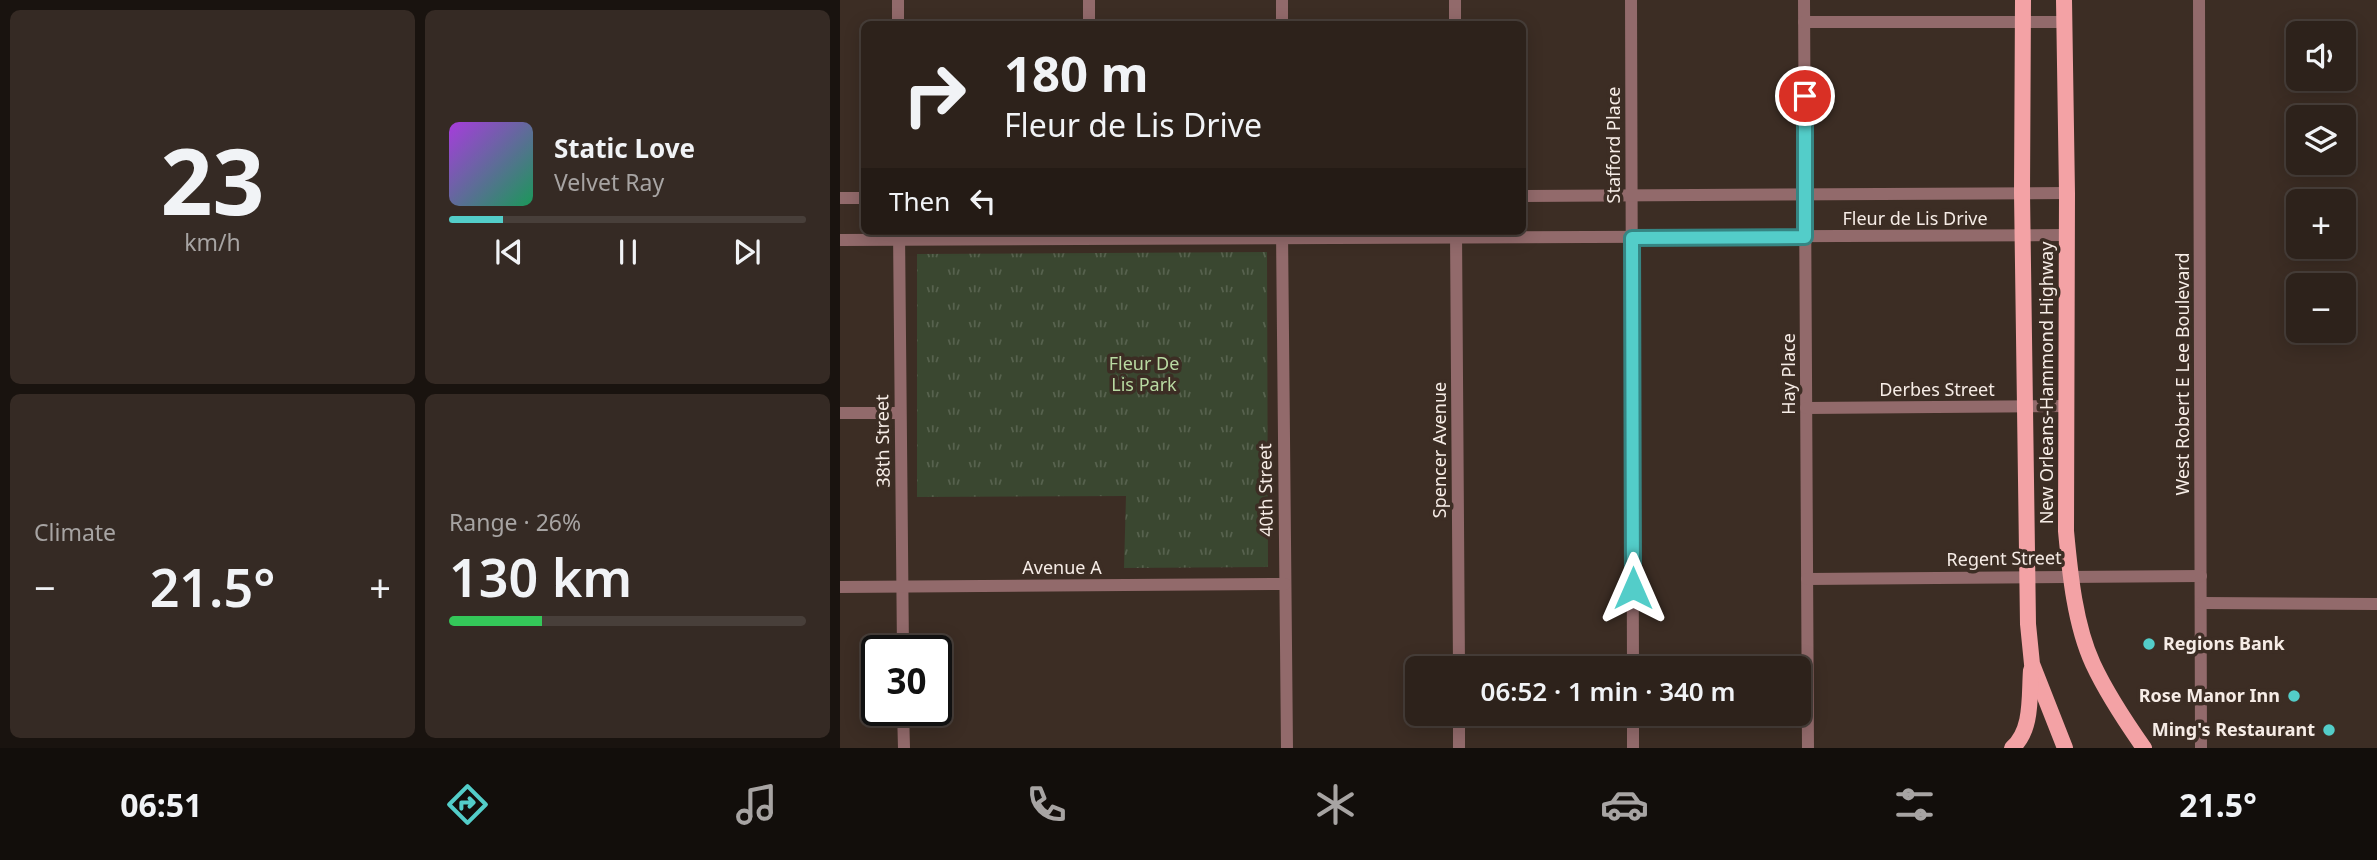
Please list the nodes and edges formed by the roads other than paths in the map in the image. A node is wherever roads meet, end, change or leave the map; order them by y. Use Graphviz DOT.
graph roads {
  1 [pos="898,0"];
  2 [pos="1089,0"];
  3 [pos="1282,0"];
  4 [pos="1455,0"];
  5 [pos="1631,0"];
  6 [pos="1804,0"];
  7 [pos="2023,0"];
  8 [pos="2064,0"];
  9 [pos="2199,0"];
  10 [pos="898,21"];
  11 [pos="1089,21"];
  12 [pos="1282,21"];
  13 [pos="1455,21"];
  14 [pos="2023,21"];
  15 [pos="1804,22"];
  16 [pos="2064,22"];
  17 [pos="2022,193"];
  18 [pos="2067,193"];
  19 [pos="1632,194"];
  20 [pos="1805,194"];
  21 [pos="1526,196"];
  22 [pos="840,198"];
  23 [pos="861,198"];
  24 [pos="899,235"];
  25 [pos="1090,235"];
  26 [pos="1282,235"];
  27 [pos="1456,235"];
  28 [pos="2067,235"];
  29 [pos="2023,236"];
  30 [pos="1805,237"];
  31 [pos="1632,238"];
  32 [pos="840,240"];
  33 [pos="2067,406"];
  34 [pos="2025,407"];
  35 [pos="1806,408"];
  36 [pos="840,413"];
  37 [pos="900,413"];
  38 [pos="2071,576"];
  39 [pos="2201,576"];
  40 [pos="2026,577"];
  41 [pos="1807,579"];
  42 [pos="1285,584"];
  43 [pos="903,586"];
  44 [pos="840,587"];
  45 [pos="2202,603"];
  46 [pos="2377,604"];
  47 [pos="903,635"];
  48 [pos="1459,656"];
  49 [pos="1633,656"];
  50 [pos="2032,664"];
  51 [pos="903,726"];
  52 [pos="1459,726"];
  53 [pos="1633,726"];
  54 [pos="904,748"];
  55 [pos="1287,748"];
  56 [pos="1459,748"];
  57 [pos="1633,748"];
  58 [pos="1808,748"];
  59 [pos="2012,748"];
  60 [pos="2066,748"];
  61 [pos="2144,748"];
  62 [pos="2201,748"];
  1 -- 10 [label="street"];
  2 -- 11 [label="street"];
  3 -- 12 [label="street"];
  4 -- 13 [label="street"];
  5 -- 19 [label="street, Stafford Place"];
  6 -- 15 [label="street, Hay Place"];
  7 -- 14 [label="main road, New Orleans-Hammond Highway"];
  8 -- 16 [label="main road, New Orleans-Hammond Highway"];
  9 -- 39 [label="street, West Robert E Lee Boulevard"];
  14 -- 15 [label="street"];
  14 -- 16 [label="street"];
  14 -- 17 [label="main road, New Orleans-Hammond Highway"];
  15 -- 20 [label="street, Hay Place"];
  16 -- 18 [label="main road, New Orleans-Hammond Highway"];
  17 -- 18 [label="street, Fleur de Lis Drive"];
  17 -- 20 [label="street, Fleur de Lis Drive"];
  17 -- 29 [label="main road, New Orleans-Hammond Highway"];
  18 -- 28 [label="main road, New Orleans-Hammond Highway"];
  19 -- 20 [label="street, Fleur de Lis Drive"];
  19 -- 21 [label="street, Fleur de Lis Drive"];
  19 -- 31 [label="street, Stafford Place"];
  20 -- 30 [label="street, Hay Place"];
  22 -- 23 [label="street"];
  24 -- 25 [label="street, Fleur de Lis Drive"];
  24 -- 32 [label="street, Fleur de Lis Drive"];
  24 -- 37 [label="street, 38th Street"];
  25 -- 26 [label="street, Fleur de Lis Drive"];
  26 -- 27 [label="street, Fleur de Lis Drive"];
  26 -- 42 [label="street, 40th Street"];
  27 -- 31 [label="street, Fleur de Lis Drive"];
  27 -- 48 [label="street, Spencer Avenue"];
  28 -- 29 [label="street, Fleur de Lis Drive"];
  28 -- 33 [label="main road, New Orleans-Hammond Highway"];
  29 -- 30 [label="street, Fleur de Lis Drive"];
  29 -- 34 [label="main road, New Orleans-Hammond Highway"];
  30 -- 31 [label="street, Fleur de Lis Drive"];
  30 -- 35 [label="street, Hay Place"];
  31 -- 49 [label="street, Stafford Place"];
  33 -- 34 [label="street, Derbes Street"];
  33 -- 38 [label="main road, New Orleans-Hammond Highway"];
  34 -- 35 [label="street, Derbes Street"];
  34 -- 40 [label="main road, New Orleans-Hammond Highway"];
  35 -- 41 [label="street, Hay Place"];
  36 -- 37 [label="street"];
  37 -- 43 [label="street, 38th Street"];
  38 -- 39 [label="street, Regent Street"];
  38 -- 40 [label="street, Regent Street"];
  38 -- 61 [label="main road, New Orleans-Hammond Highway"];
  39 -- 45 [label="street, West Robert E Lee Boulevard"];
  40 -- 41 [label="street, Regent Street"];
  40 -- 50 [label="main road, New Orleans-Hammond Highway"];
  41 -- 58 [label="street, Hay Place"];
  42 -- 43 [label="street, Avenue A"];
  42 -- 55 [label="street, 40th Street"];
  43 -- 44 [label="street, Avenue A"];
  43 -- 47 [label="street, 38th Street"];
  45 -- 46 [label="street"];
  45 -- 62 [label="street, West Robert E Lee Boulevard"];
  50 -- 59 [label="main road"];
  50 -- 60 [label="main road, New Orleans-Hammond Highway"];
  51 -- 54 [label="street"];
  52 -- 56 [label="street"];
  53 -- 57 [label="street"];
}
